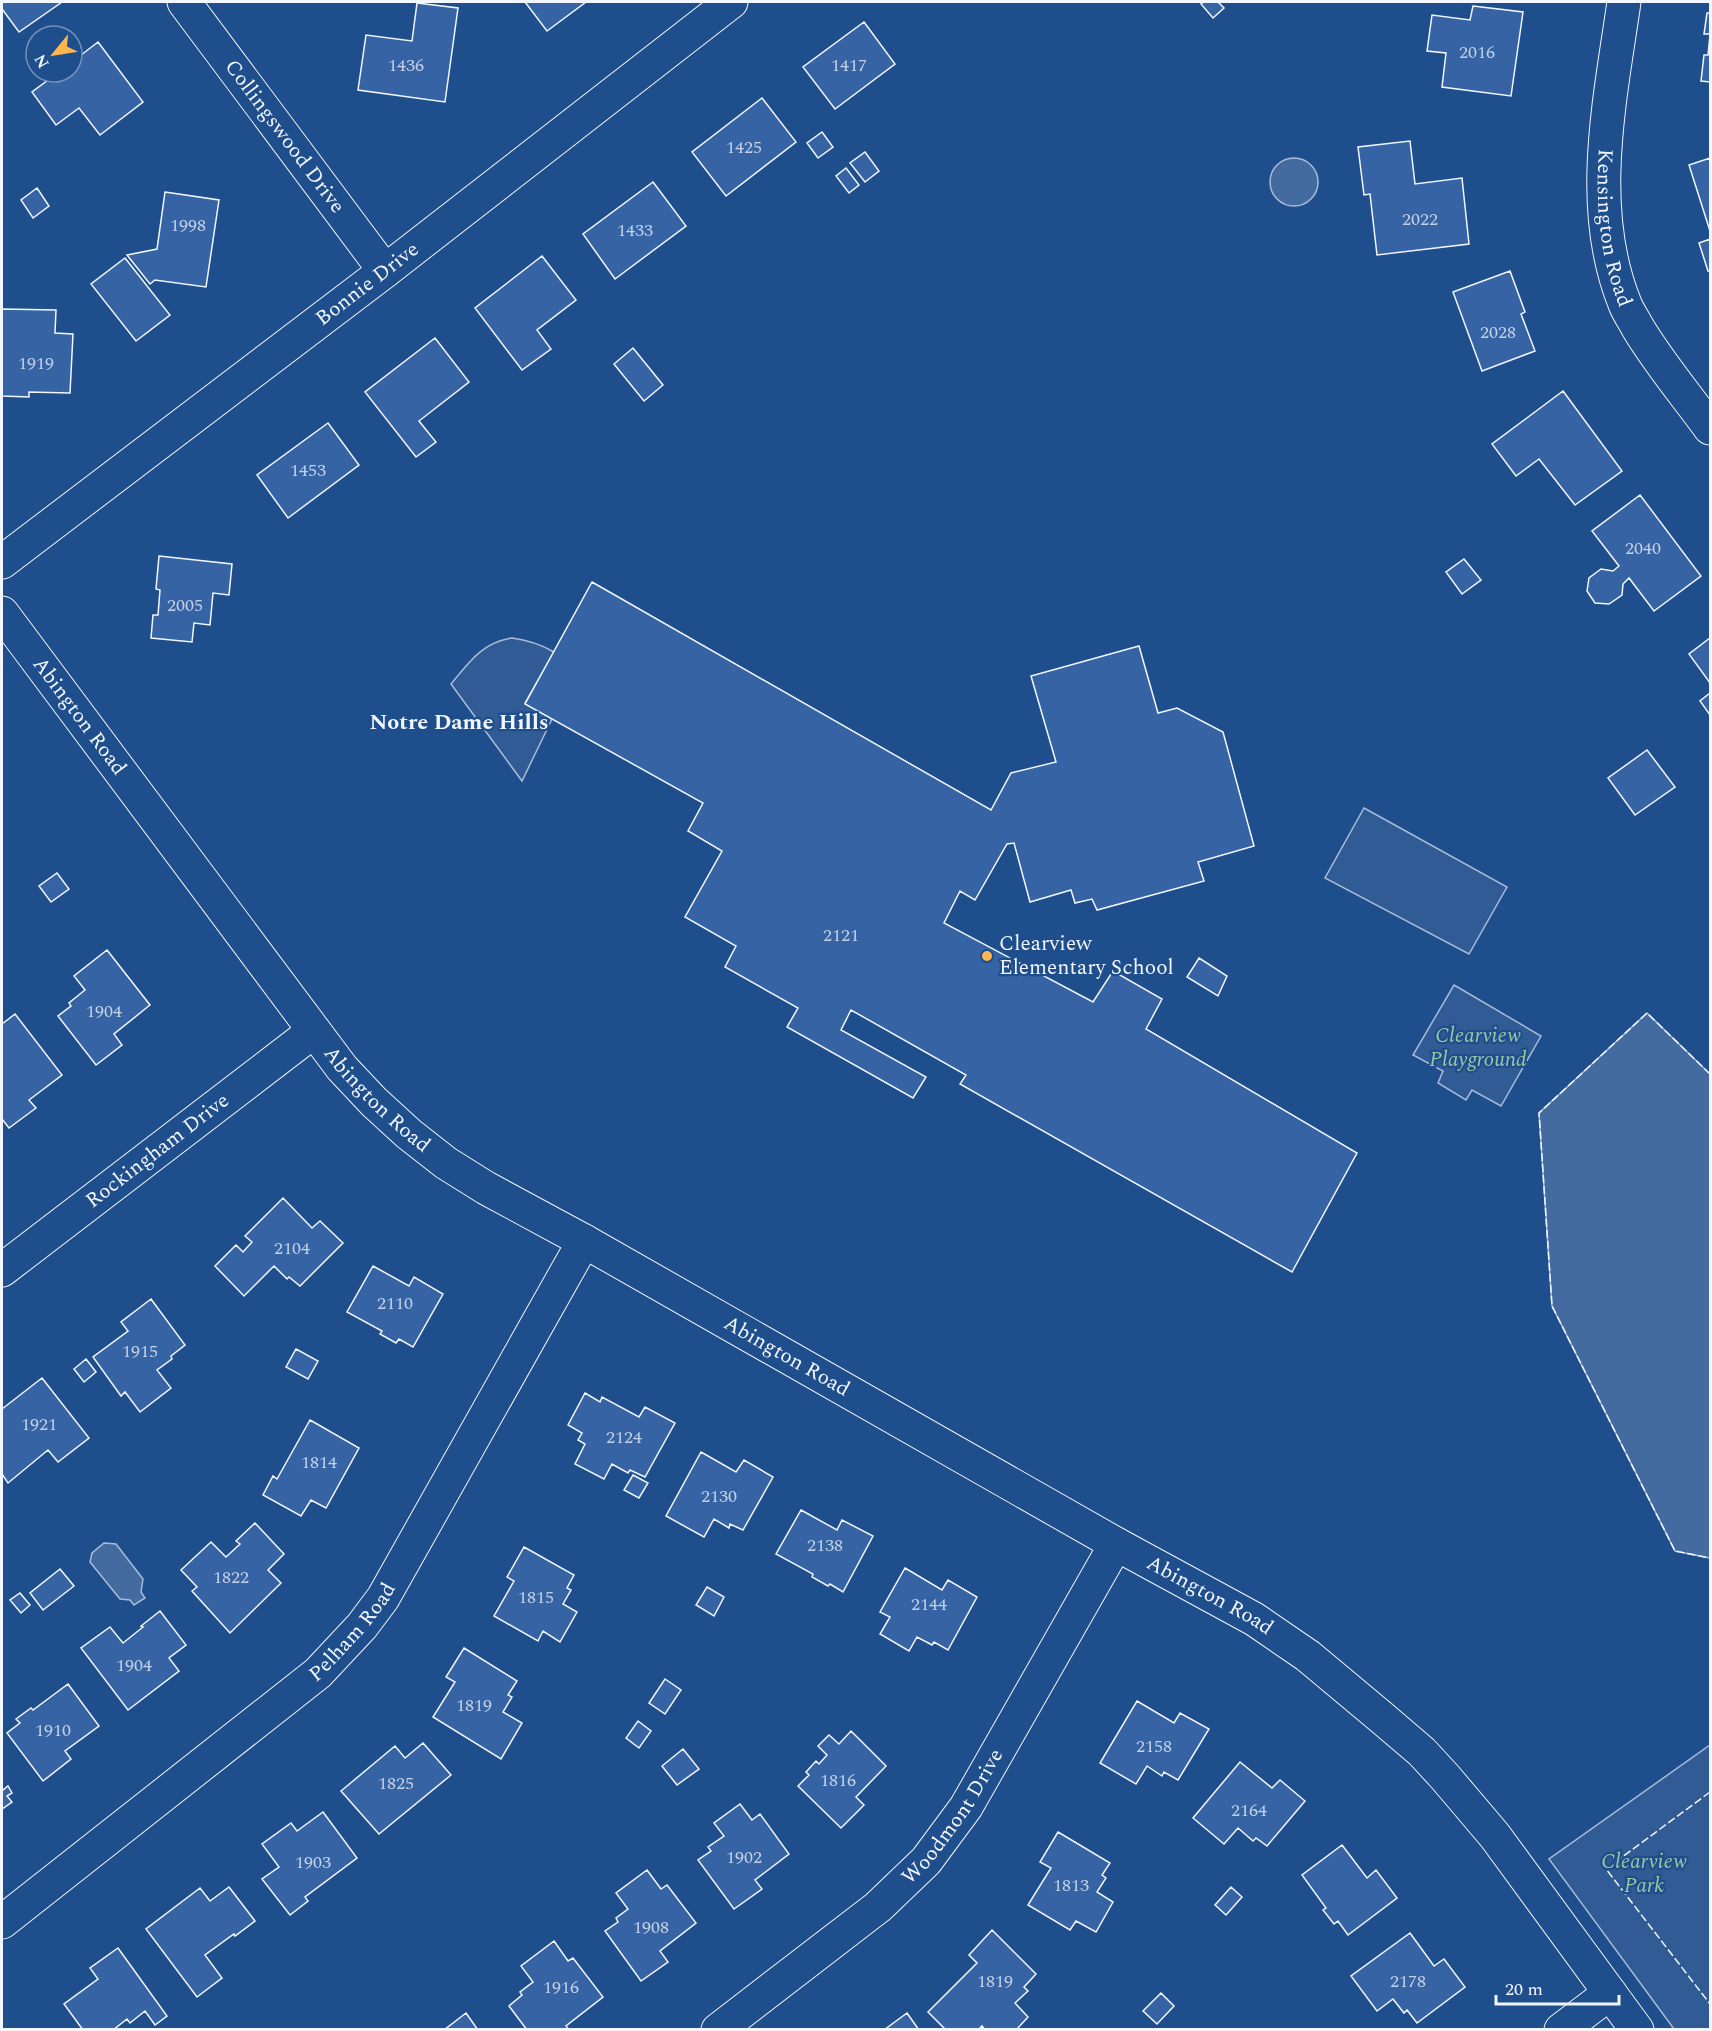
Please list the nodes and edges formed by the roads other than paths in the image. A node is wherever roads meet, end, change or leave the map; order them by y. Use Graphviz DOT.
graph roads {
  1 [pos="184,2"];
  2 [pos="731,2"];
  3 [pos="1623,2"];
  4 [pos="385,271"];
  5 [pos="1710,428"];
  6 [pos="2,562"];
  7 [pos="2,613"];
  8 [pos="314,1031"];
  9 [pos="584,1241"];
  10 [pos="2,1270"];
  11 [pos="1116,1544"];
  12 [pos="2,1922"];
  13 [pos="1610,1993"];
  14 [pos="718,2030"];
  15 [pos="1561,2030"];
  16 [pos="1637,2030"];
  1 -- 4 [label="street, Collingswood Drive"];
  2 -- 4 [label="street, Bonnie Drive"];
  3 -- 5 [label="street, Kensington Road"];
  4 -- 6 [label="street, Bonnie Drive"];
  7 -- 8 [label="street, Abington Road"];
  8 -- 9 [label="street, Abington Road"];
  8 -- 10 [label="street, Rockingham Drive"];
  9 -- 11 [label="street, Abington Road"];
  9 -- 12 [label="street, Pelham Road"];
  11 -- 13 [label="street, Abington Road"];
  11 -- 14 [label="street, Woodmont Drive"];
  13 -- 15 [label="street"];
  13 -- 16 [label="street, Abington Road"];
}
